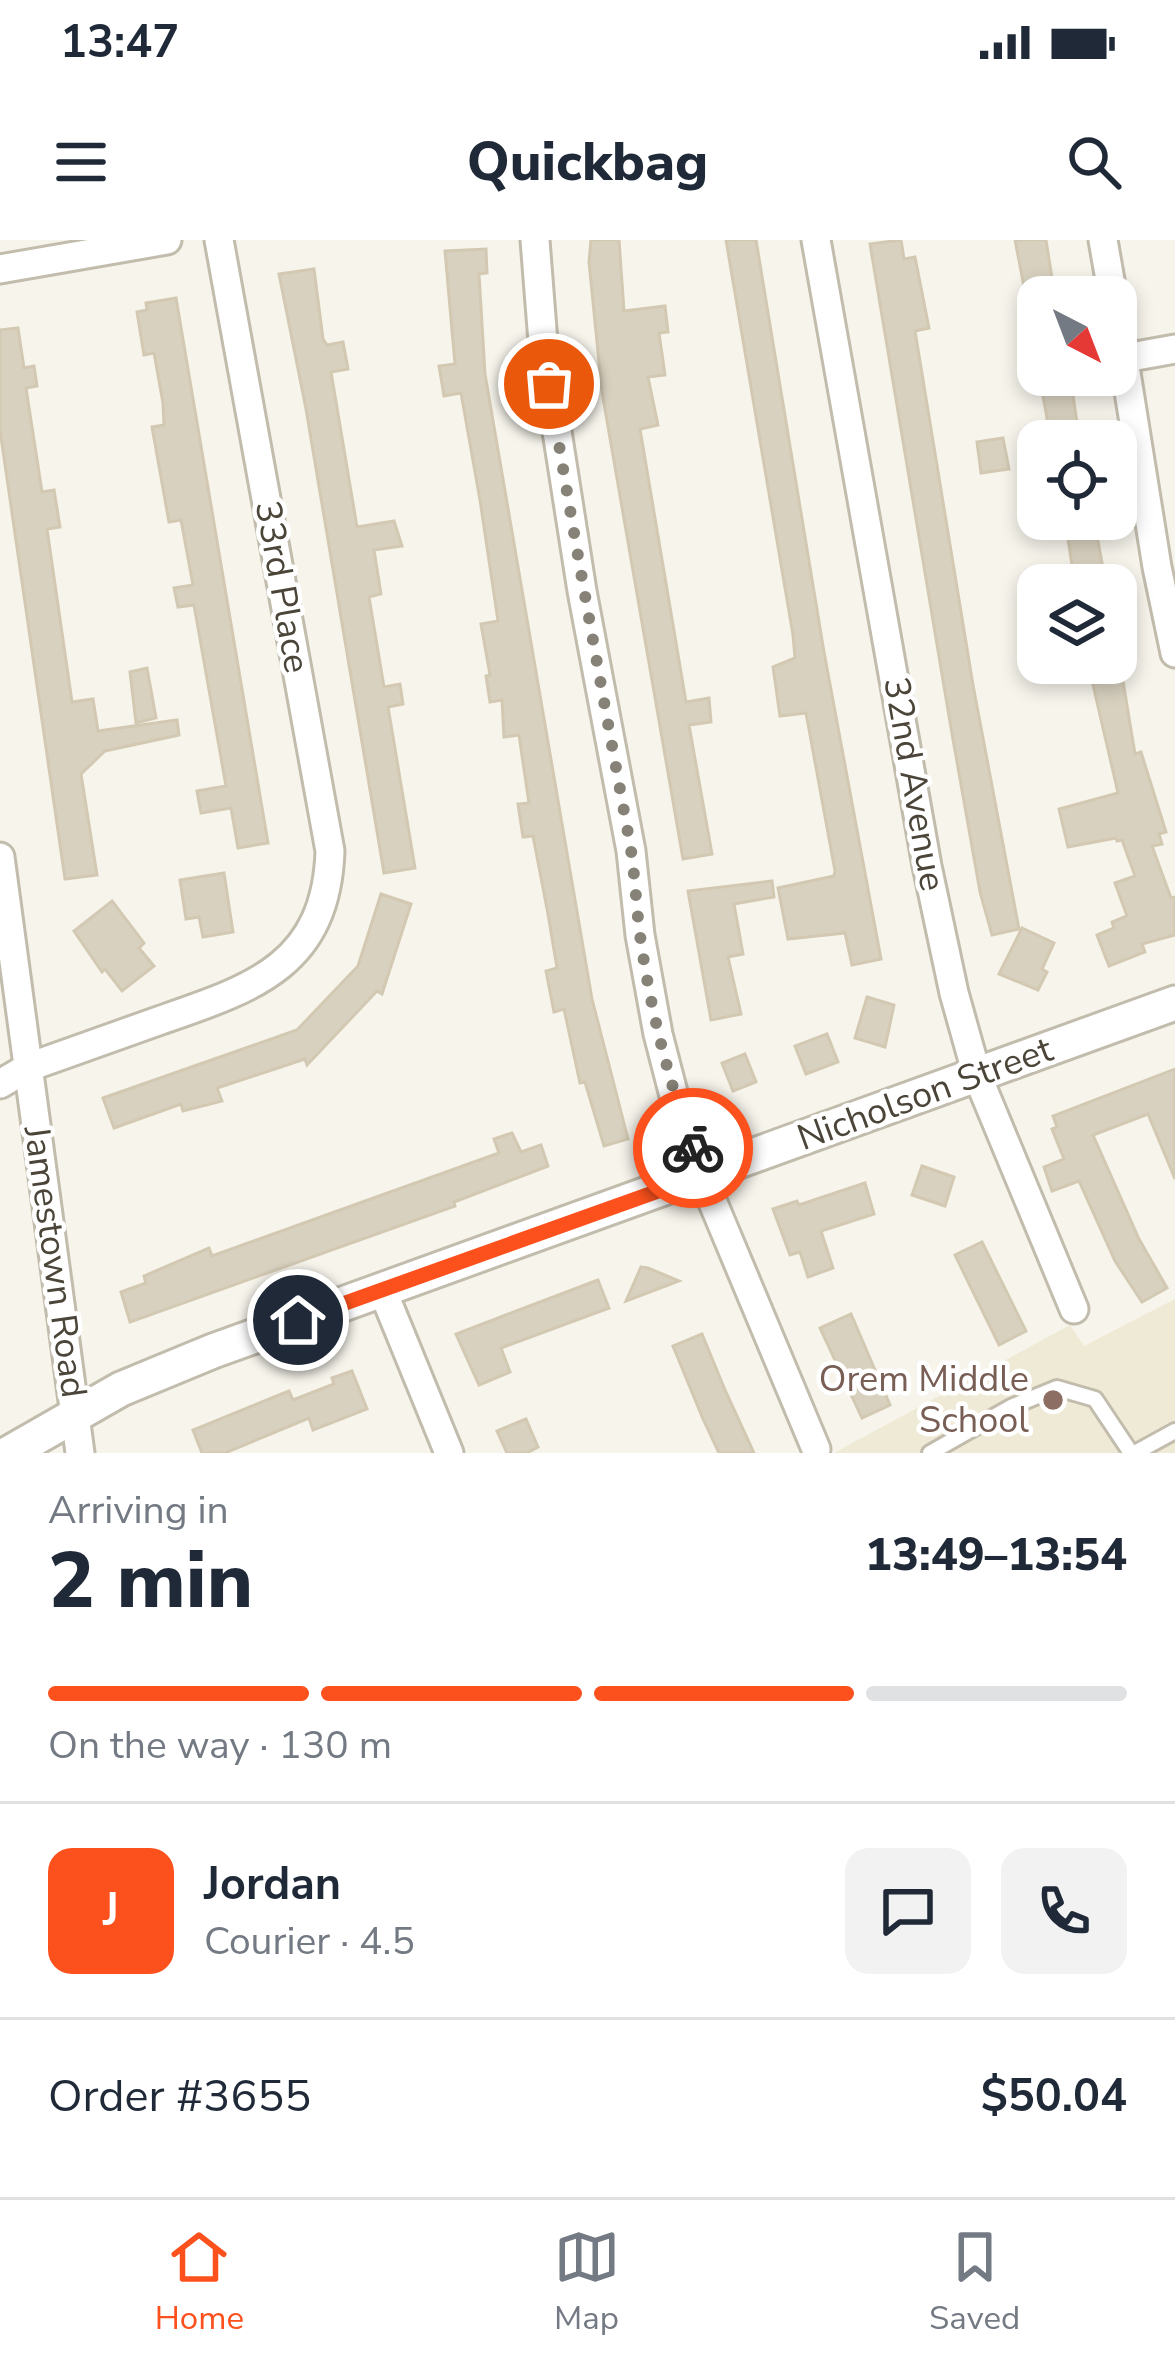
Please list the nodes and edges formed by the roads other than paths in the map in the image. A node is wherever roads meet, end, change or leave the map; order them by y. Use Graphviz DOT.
graph roads {
  1 [pos="167,240"];
  2 [pos="219,240"];
  3 [pos="535,240"];
  4 [pos="816,240"];
  5 [pos="1103,240"];
  6 [pos="0,269"];
  7 [pos="1110,276"];
  8 [pos="1175,349"];
  9 [pos="1137,356"];
  10 [pos="1131,396"];
  11 [pos="1175,653"];
  12 [pos="0,857"];
  13 [pos="1175,1003"];
  14 [pos="29,1067"];
  15 [pos="977,1076"];
  16 [pos="0,1084"];
  17 [pos="703,1175"];
  18 [pos="382,1289"];
  19 [pos="1074,1309"];
  20 [pos="75,1416"];
  21 [pos="1175,1431"];
  22 [pos="815,1449"];
  23 [pos="9,1453"];
  24 [pos="80,1453"];
  25 [pos="448,1453"];
  26 [pos="930,1453"];
  27 [pos="1133,1453"];
  1 -- 6 [label="street"];
  2 -- 14 [label="street, 33rd Place"];
  3 -- 17 [label="street"];
  4 -- 15 [label="street, 32nd Avenue"];
  5 -- 7 [label="street"];
  8 -- 9 [label="street"];
  10 -- 11 [label="street"];
  12 -- 14 [label="street, Jamestown Road"];
  13 -- 15 [label="street, Nicholson Street"];
  14 -- 16 [label="street"];
  14 -- 20 [label="street, Jamestown Road"];
  15 -- 17 [label="street, Nicholson Street"];
  15 -- 19 [label="street, 32nd Avenue"];
  17 -- 18 [label="street, Nicholson Street"];
  17 -- 22 [label="street"];
  18 -- 20 [label="street, Nicholson Street"];
  18 -- 25 [label="street"];
  20 -- 23 [label="street, Nicholson Street"];
  20 -- 24 [label="street, Jamestown Road"];
  21 -- 27 [label="lane"];
  26 -- 27 [label="lane"];
}
